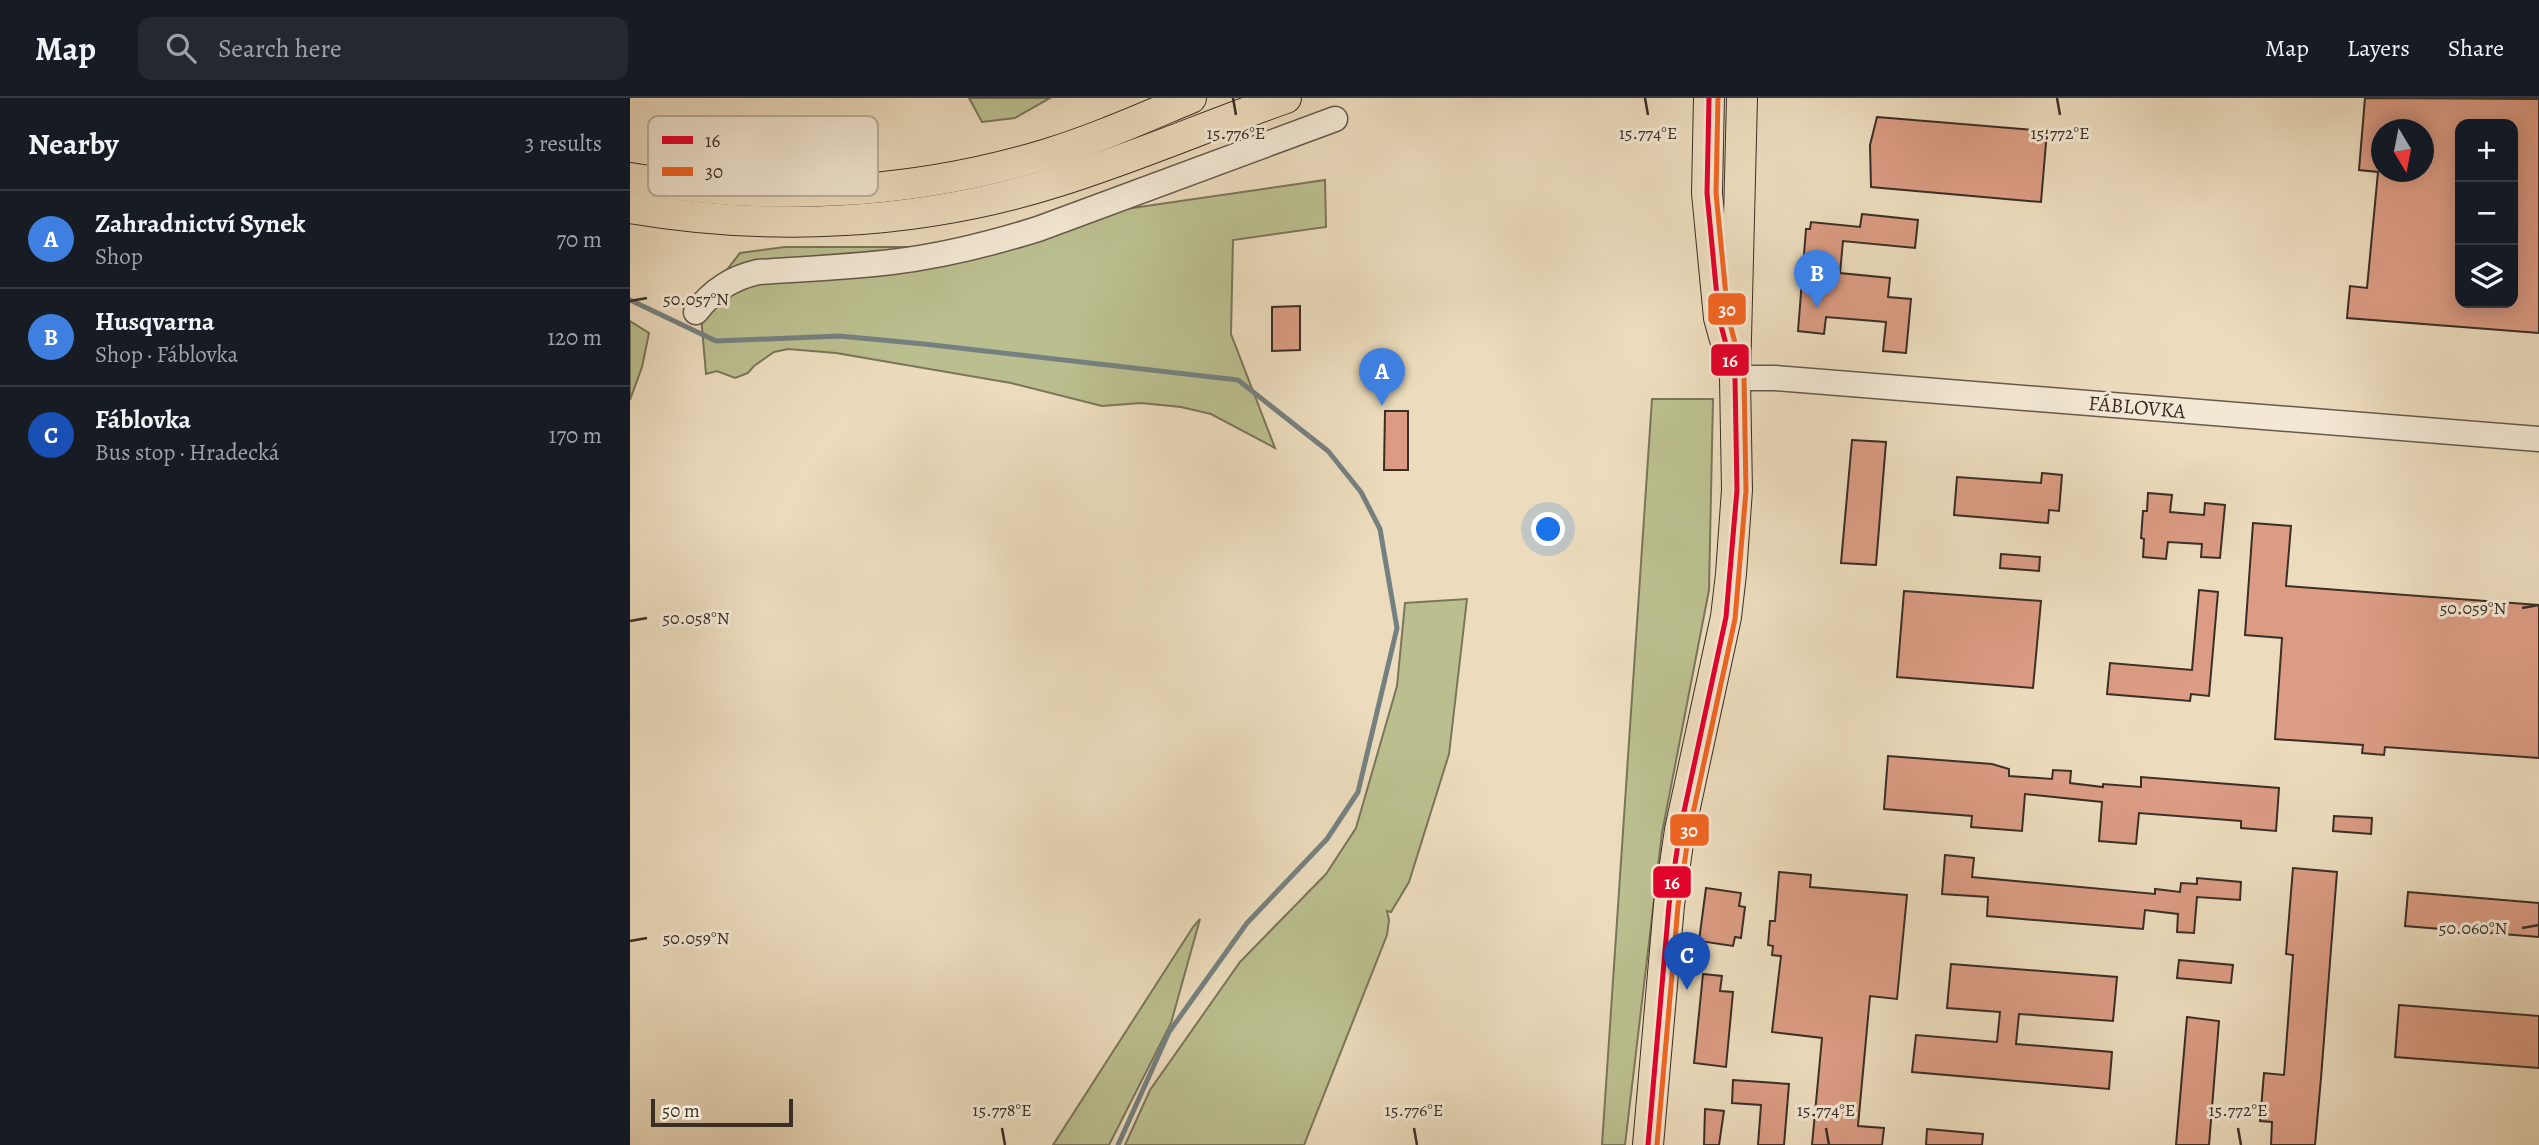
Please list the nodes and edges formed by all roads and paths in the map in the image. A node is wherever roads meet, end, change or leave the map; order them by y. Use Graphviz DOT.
graph roads {
  1 [pos="1191,98"];
  2 [pos="1286,98"];
  3 [pos="1709,98"];
  4 [pos="1742,98"];
  5 [pos="1335,119"];
  6 [pos="630,178"];
  7 [pos="648,181"];
  8 [pos="878,187"];
  9 [pos="630,208"];
  10 [pos="696,312"];
  11 [pos="1735,377"];
  12 [pos="2539,439"];
  13 [pos="1647,1145"];
  1 -- 8 [label="main road"];
  2 -- 9 [label="main road"];
  3 -- 11 [label="main road"];
  4 -- 11 [label="main road"];
  5 -- 10 [label="street"];
  6 -- 7 [label="main road"];
  11 -- 12 [label="street, FÁBLOVKA"];
  11 -- 13 [label="main road"];
}
